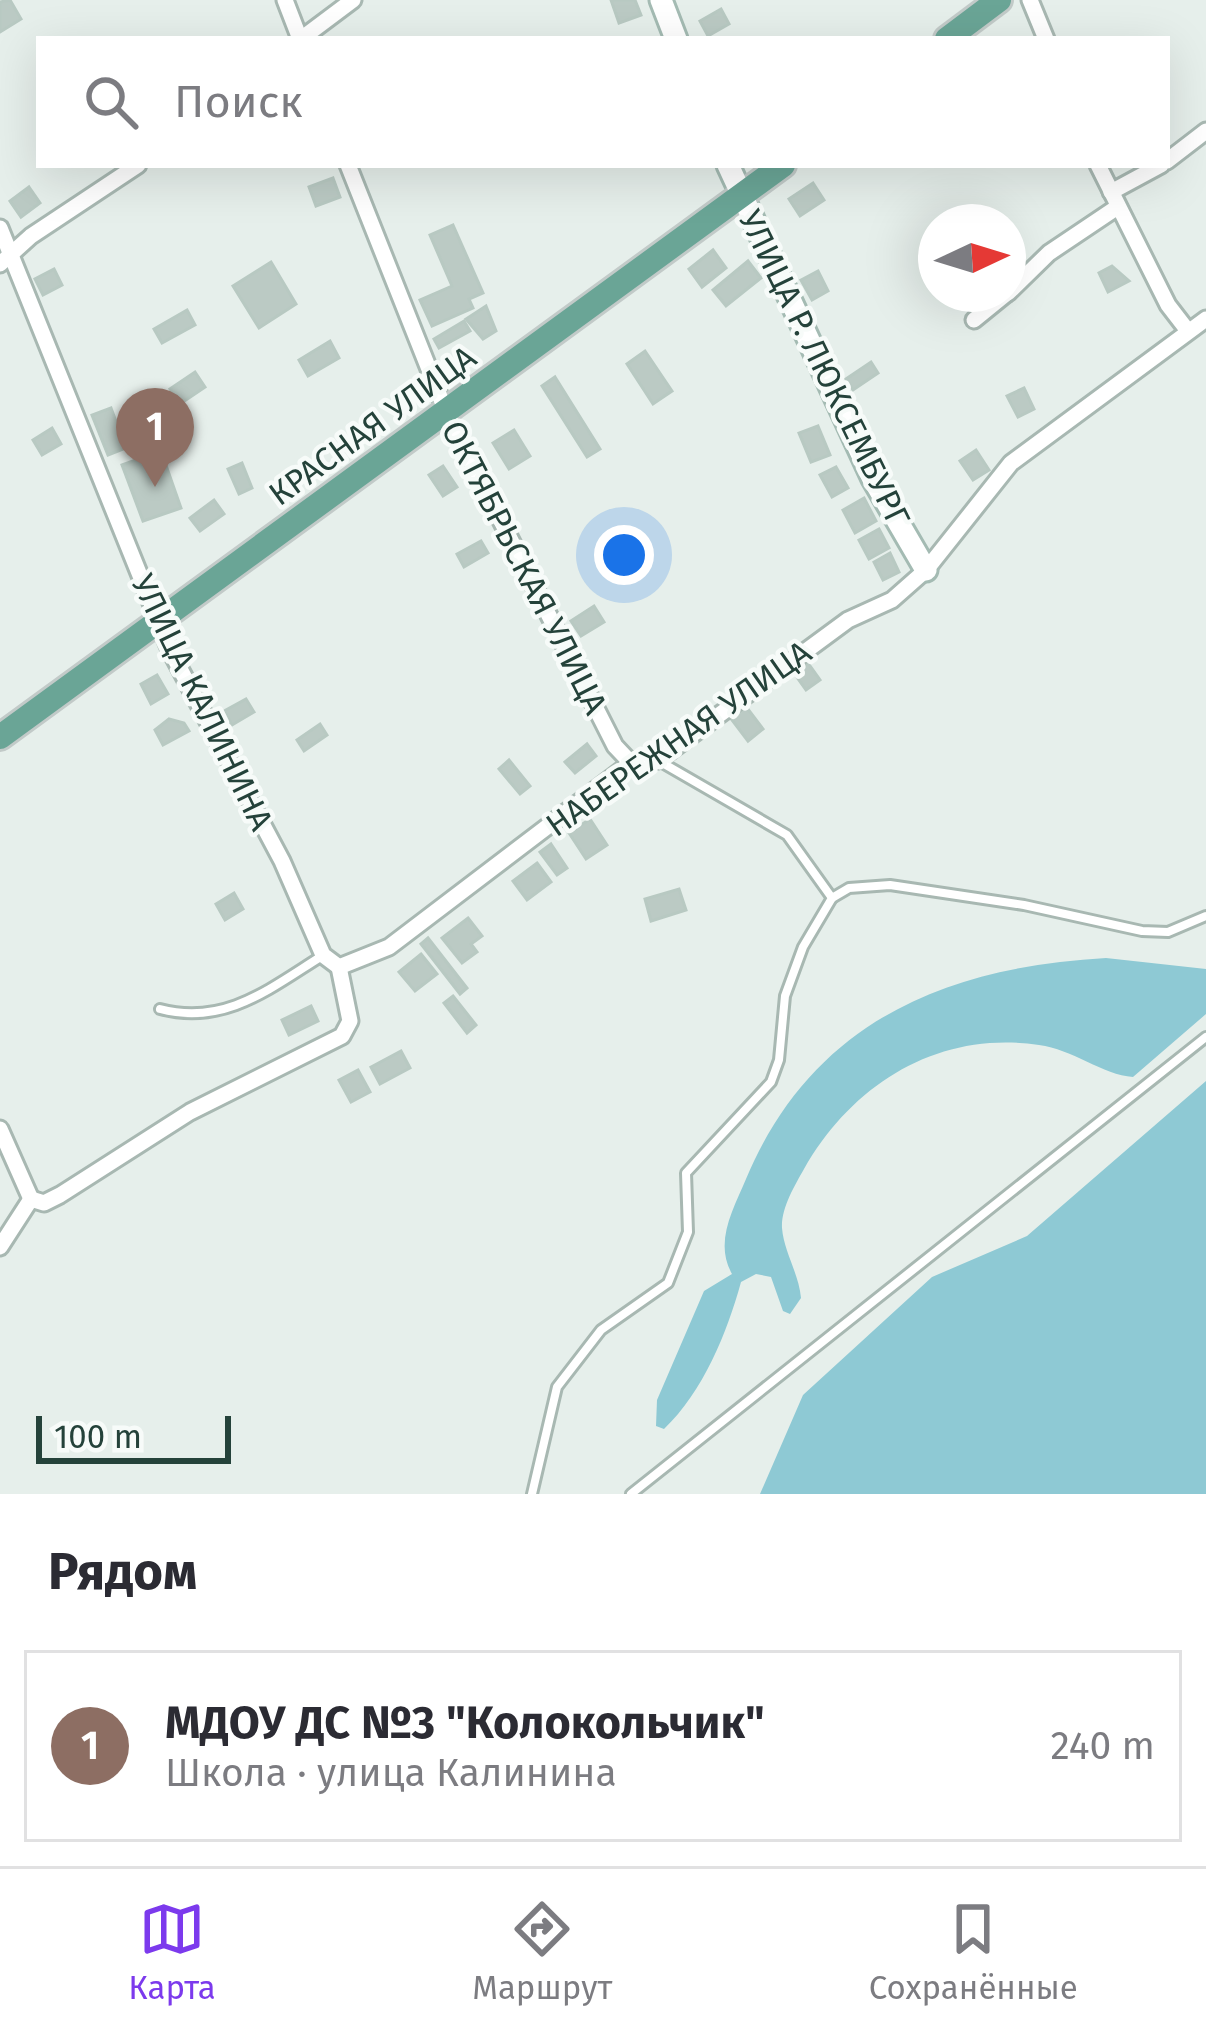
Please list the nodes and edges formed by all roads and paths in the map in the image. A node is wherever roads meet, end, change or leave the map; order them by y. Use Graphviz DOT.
graph roads {
  1 [pos="285,0"];
  2 [pos="353,0"];
  3 [pos="661,0"];
  4 [pos="999,0"];
  5 [pos="1030,0"];
  6 [pos="299,36"];
  7 [pos="304,36"];
  8 [pos="675,36"];
  9 [pos="951,36"];
  10 [pos="1045,36"];
  11 [pos="1206,131"];
  12 [pos="1170,158"];
  13 [pos="134,168"];
  14 [pos="349,168"];
  15 [pos="729,168"];
  16 [pos="779,168"];
  17 [pos="1099,168"];
  18 [pos="1157,168"];
  19 [pos="741,198"];
  20 [pos="1113,200"];
  21 [pos="0,228"];
  22 [pos="4,260"];
  23 [pos="1026,275"];
  24 [pos="984,312"];
  25 [pos="1206,319"];
  26 [pos="974,320"];
  27 [pos="1188,331"];
  28 [pos="446,412"];
  29 [pos="926,570"];
  30 [pos="159,623"];
  31 [pos="0,736"];
  32 [pos="658,760"];
  33 [pos="631,764"];
  34 [pos="832,898"];
  35 [pos="1206,916"];
  36 [pos="323,955"];
  37 [pos="339,967"];
  38 [pos="160,1010"];
  39 [pos="1206,1037"];
  40 [pos="0,1129"];
  41 [pos="31,1199"];
  42 [pos="0,1246"];
  43 [pos="532,1494"];
  44 [pos="631,1494"];
  1 -- 6 [label="street"];
  2 -- 7 [label="street"];
  3 -- 8 [label="street"];
  4 -- 9 [label="main road"];
  5 -- 10 [label="street"];
  11 -- 12 [label="street"];
  13 -- 22 [label="street"];
  14 -- 28 [label="street, ОКТЯБРЬСКАЯ УЛИЦА"];
  15 -- 19 [label="street, УЛИЦА Р. ЛЮКСЕМБУРГ"];
  16 -- 19 [label="main road, КРАСНАЯ УЛИЦА"];
  17 -- 20 [label="street"];
  18 -- 20 [label="street"];
  19 -- 28 [label="main road, КРАСНАЯ УЛИЦА"];
  19 -- 29 [label="street, УЛИЦА Р. ЛЮКСЕМБУРГ"];
  20 -- 23 [label="street"];
  20 -- 27 [label="street"];
  21 -- 22 [label="street, УЛИЦА КАЛИНИНА"];
  22 -- 30 [label="street, УЛИЦА КАЛИНИНА"];
  24 -- 26 [label="street"];
  25 -- 27 [label="street, НАБЕРЕЖНАЯ УЛИЦА"];
  27 -- 29 [label="street, НАБЕРЕЖНАЯ УЛИЦА"];
  28 -- 30 [label="main road, КРАСНАЯ УЛИЦА"];
  28 -- 33 [label="street, ОКТЯБРЬСКАЯ УЛИЦА"];
  29 -- 32 [label="street, НАБЕРЕЖНАЯ УЛИЦА"];
  30 -- 31 [label="main road, КРАСНАЯ УЛИЦА"];
  30 -- 36 [label="street, УЛИЦА КАЛИНИНА"];
  32 -- 33 [label="street, НАБЕРЕЖНАЯ УЛИЦА"];
  32 -- 34 [label="lane"];
  33 -- 37 [label="street, НАБЕРЕЖНАЯ УЛИЦА"];
  34 -- 35 [label="lane"];
  34 -- 43 [label="lane"];
  36 -- 37 [label="street, УЛИЦА КАЛИНИНА"];
  36 -- 38 [label="lane"];
  37 -- 41 [label="street"];
  39 -- 44 [label="lane"];
  40 -- 41 [label="street"];
  41 -- 42 [label="street"];
}
